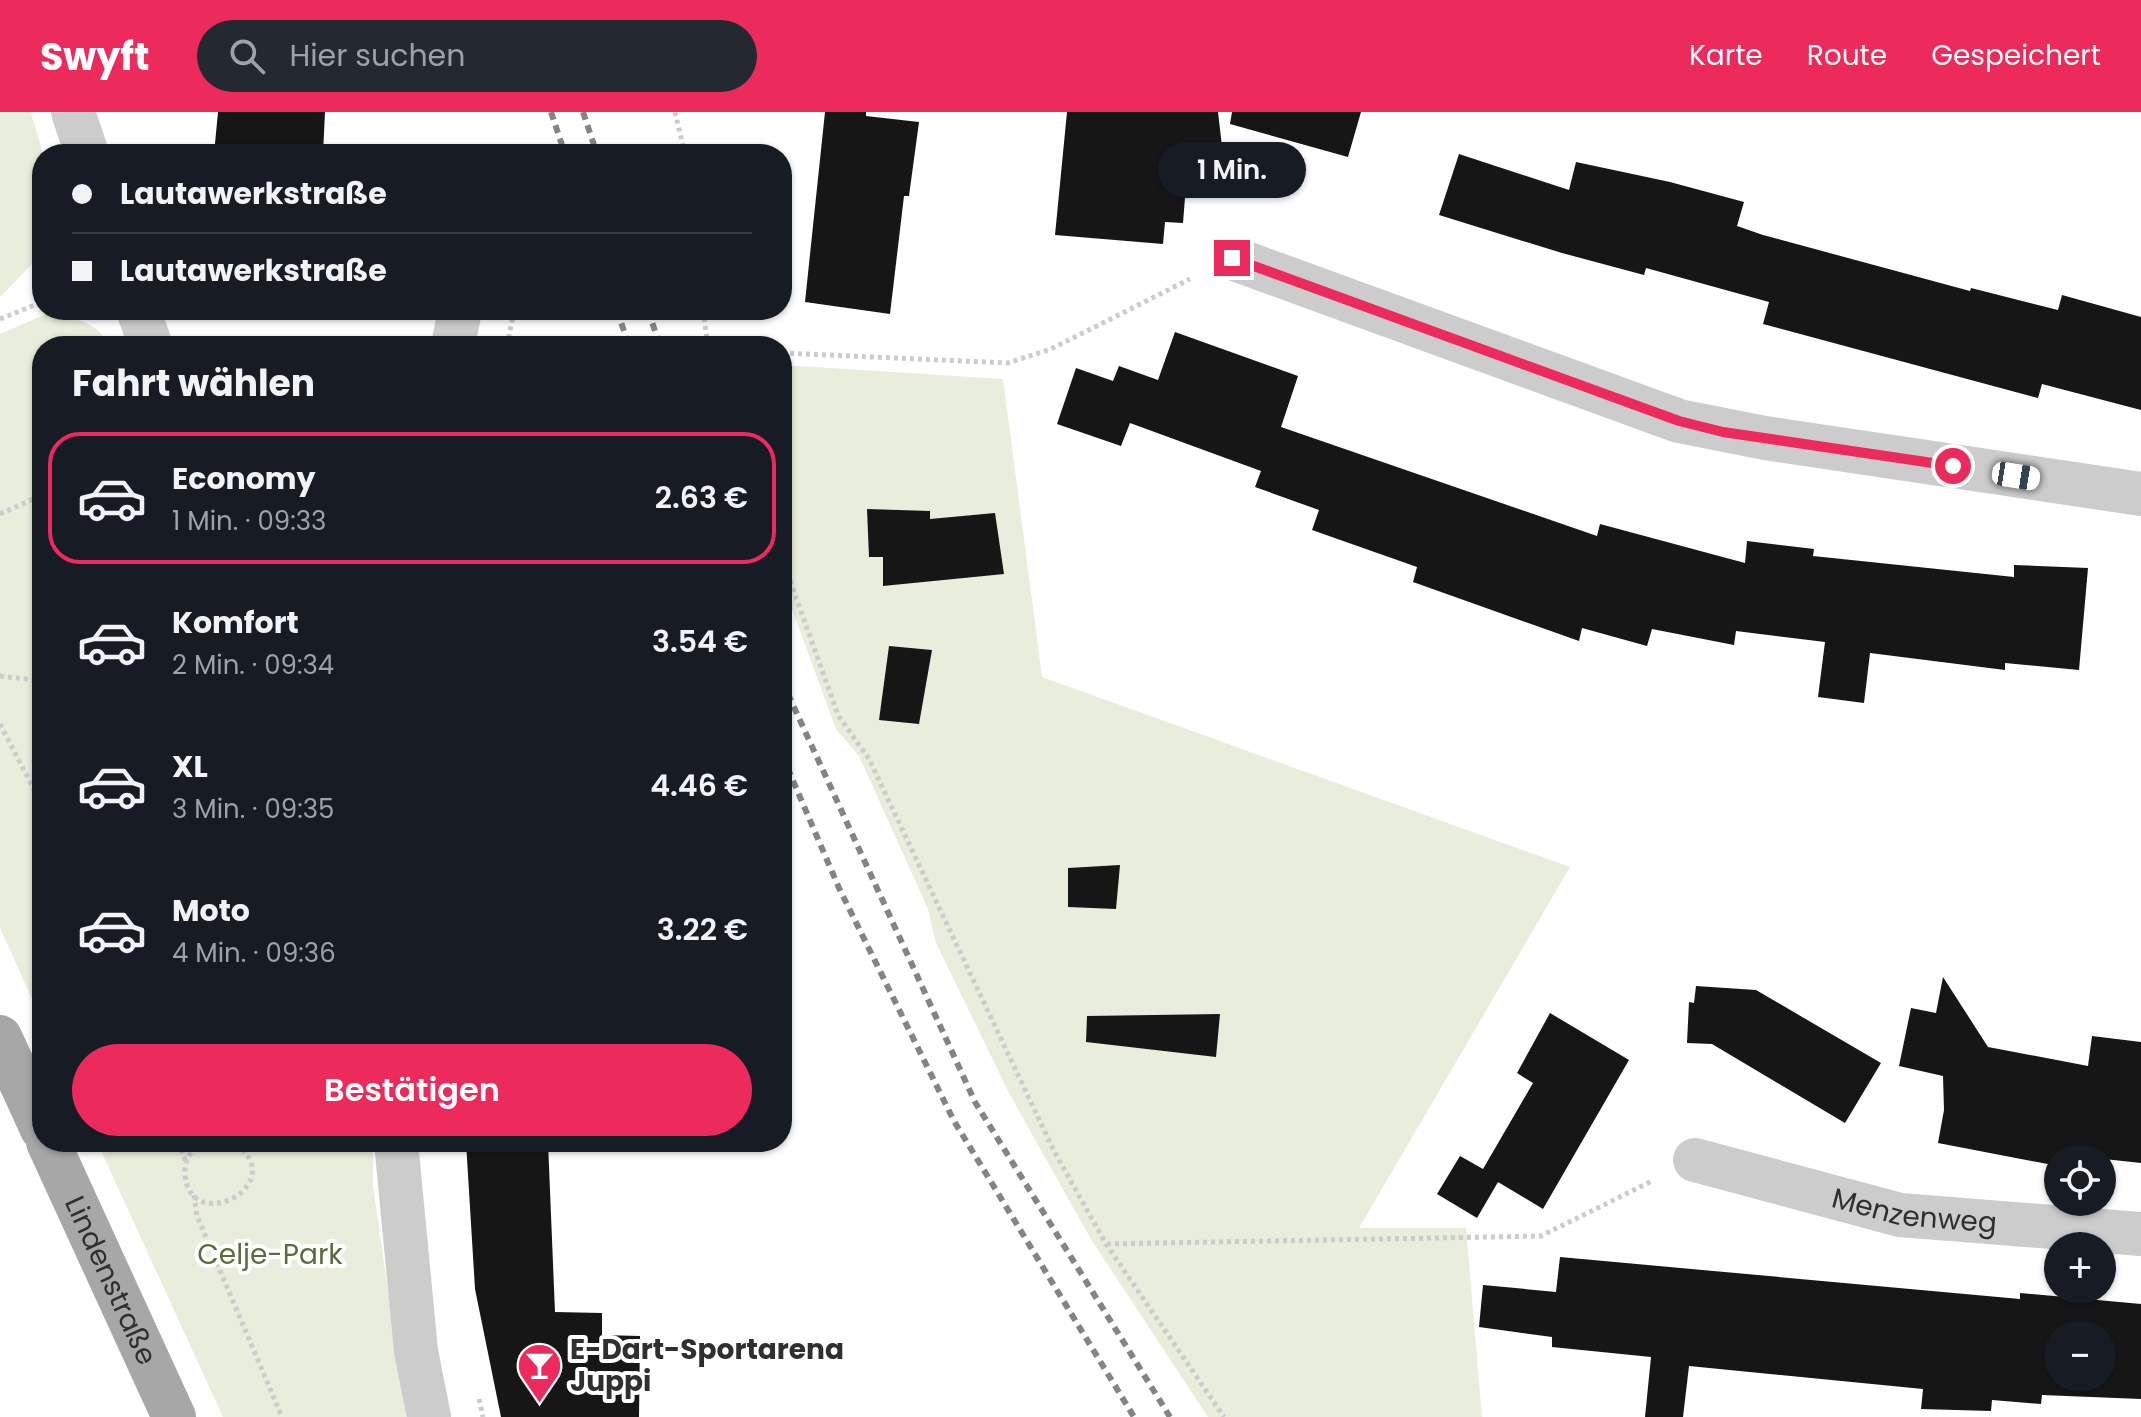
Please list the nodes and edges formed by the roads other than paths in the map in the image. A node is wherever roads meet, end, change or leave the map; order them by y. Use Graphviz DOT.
graph roads {
  1 [pos="73,112"];
  2 [pos="84,144"];
  3 [pos="1232,258"];
  4 [pos="2141,494"];
  5 [pos="0,1037"];
  6 [pos="32,1107"];
  7 [pos="53,1152"];
  8 [pos="397,1152"];
  9 [pos="1695,1160"];
  10 [pos="2141,1234"];
  11 [pos="174,1417"];
  12 [pos="429,1417"];
  1 -- 2 [label="street"];
  3 -- 4 [label="street"];
  5 -- 6 [label="main road"];
  7 -- 11 [label="main road, Lindenstraße"];
  8 -- 12 [label="street"];
  9 -- 10 [label="street, Menzenweg"];
}
